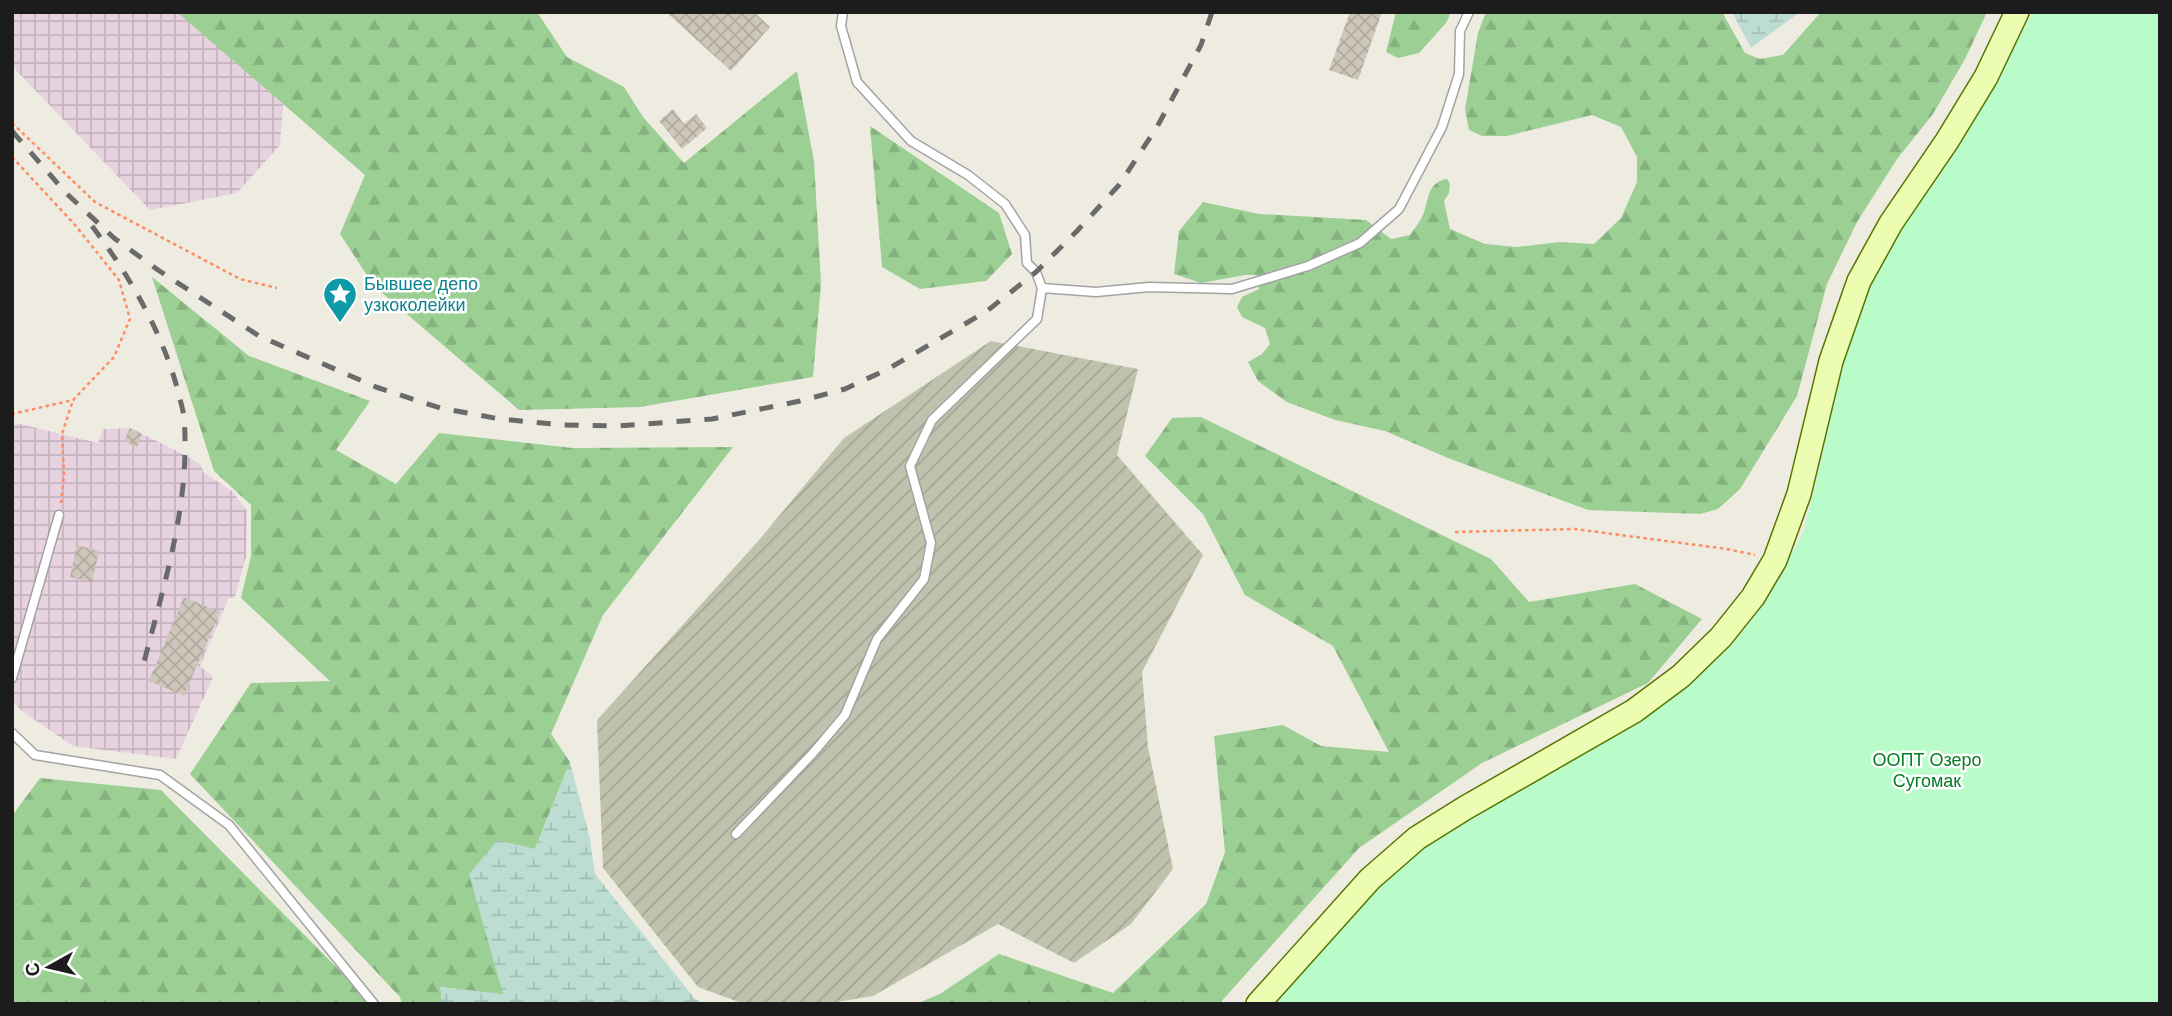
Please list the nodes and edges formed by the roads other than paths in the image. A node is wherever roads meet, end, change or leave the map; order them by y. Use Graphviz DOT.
graph roads {
  1 [pos="843,12"];
  2 [pos="1469,12"];
  3 [pos="2017,12"];
  4 [pos="1042,288"];
  5 [pos="59,515"];
  6 [pos="12,678"];
  7 [pos="12,733"];
  8 [pos="736,834"];
  9 [pos="374,1004"];
  10 [pos="1258,1004"];
  1 -- 4 [label="lane"];
  2 -- 4 [label="lane"];
  3 -- 10 [label="street"];
  4 -- 8 [label="lane"];
  5 -- 6 [label="lane"];
  7 -- 9 [label="lane"];
}
